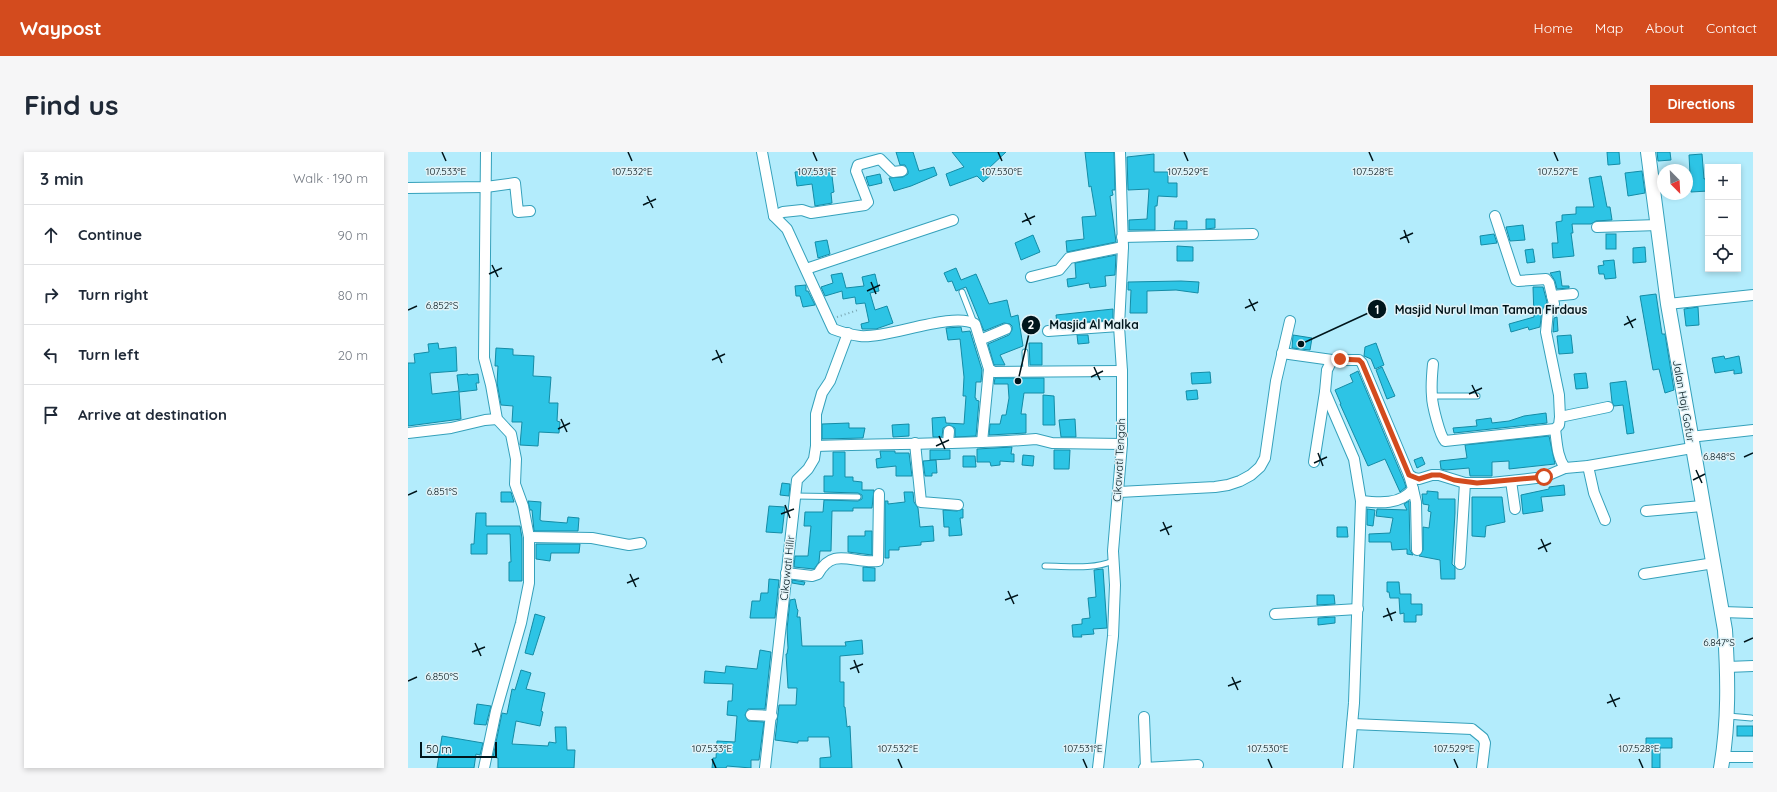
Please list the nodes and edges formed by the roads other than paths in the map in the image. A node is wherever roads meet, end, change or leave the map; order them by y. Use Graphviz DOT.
graph roads {
  1 [pos="486,152"];
  2 [pos="762,152"];
  3 [pos="1120,152"];
  4 [pos="1648,152"];
  5 [pos="902,171"];
  6 [pos="486,187"];
  7 [pos="408,188"];
  8 [pos="530,211"];
  9 [pos="774,216"];
  10 [pos="1495,216"];
  11 [pos="953,220"];
  12 [pos="1658,225"];
  13 [pos="1597,227"];
  14 [pos="1252,234"];
  15 [pos="1122,242"];
  16 [pos="806,269"];
  17 [pos="1031,277"];
  18 [pos="962,292"];
  19 [pos="1573,294"];
  20 [pos="1753,295"];
  21 [pos="1552,296"];
  22 [pos="1668,304"];
  23 [pos="1290,321"];
  24 [pos="975,324"];
  25 [pos="1120,326"];
  26 [pos="1006,329"];
  27 [pos="1048,331"];
  28 [pos="848,333"];
  29 [pos="980,340"];
  30 [pos="1025,352"];
  31 [pos="1282,353"];
  32 [pos="1332,360"];
  33 [pos="1433,364"];
  34 [pos="989,370"];
  35 [pos="1122,371"];
  36 [pos="1026,372"];
  37 [pos="1325,392"];
  38 [pos="1432,396"];
  39 [pos="1477,396"];
  40 [pos="1608,407"];
  41 [pos="1560,417"];
  42 [pos="497,419"];
  43 [pos="1555,429"];
  44 [pos="1753,430"];
  45 [pos="949,431"];
  46 [pos="408,433"];
  47 [pos="982,442"];
  48 [pos="1691,442"];
  49 [pos="915,443"];
  50 [pos="948,444"];
  51 [pos="1122,444"];
  52 [pos="816,446"];
  53 [pos="1314,462"];
  54 [pos="1588,466"];
  55 [pos="1565,468"];
  56 [pos="1409,475"];
  57 [pos="1511,481"];
  58 [pos="1466,483"];
  59 [pos="1413,489"];
  60 [pos="1118,492"];
  61 [pos="878,494"];
  62 [pos="795,496"];
  63 [pos="858,497"];
  64 [pos="1361,502"];
  65 [pos="958,505"];
  66 [pos="1702,506"];
  67 [pos="1515,509"];
  68 [pos="1646,511"];
  69 [pos="1605,520"];
  70 [pos="529,537"];
  71 [pos="640,543"];
  72 [pos="1417,550"];
  73 [pos="1113,561"];
  74 [pos="1714,563"];
  75 [pos="1460,564"];
  76 [pos="1045,566"];
  77 [pos="786,573"];
  78 [pos="1644,574"];
  79 [pos="1358,609"];
  80 [pos="1722,612"];
  81 [pos="1275,614"];
  82 [pos="1753,614"];
  83 [pos="1753,666"];
  84 [pos="1727,667"];
  85 [pos="751,715"];
  86 [pos="772,716"];
  87 [pos="1728,716"];
  88 [pos="1144,717"];
  89 [pos="1751,718"];
  90 [pos="1352,724"];
  91 [pos="1753,756"];
  92 [pos="1722,763"];
  93 [pos="1198,765"];
  94 [pos="484,768"];
  95 [pos="765,768"];
  96 [pos="1098,768"];
  97 [pos="1145,768"];
  98 [pos="1348,768"];
  99 [pos="1482,768"];
  1 -- 6 [label="street"];
  2 -- 9 [label="street"];
  3 -- 15 [label="street, Cikawati Tengah"];
  4 -- 12 [label="street, Jalan Haji Gofur"];
  5 -- 9 [label="street"];
  6 -- 7 [label="street"];
  6 -- 8 [label="street"];
  6 -- 42 [label="street"];
  9 -- 16 [label="street"];
  10 -- 21 [label="street"];
  11 -- 16 [label="street"];
  12 -- 13 [label="street"];
  12 -- 22 [label="street, Jalan Haji Gofur"];
  14 -- 15 [label="street"];
  15 -- 17 [label="street"];
  15 -- 25 [label="street, Cikawati Tengah"];
  16 -- 28 [label="street"];
  18 -- 24 [label="lane"];
  19 -- 21 [label="street"];
  20 -- 22 [label="street"];
  21 -- 41 [label="street"];
  22 -- 48 [label="street, Jalan Haji Gofur"];
  23 -- 31 [label="street"];
  24 -- 28 [label="street"];
  24 -- 29 [label="street"];
  25 -- 27 [label="street"];
  25 -- 35 [label="street, Cikawati Tengah"];
  26 -- 29 [label="street"];
  28 -- 52 [label="street, Cikawati Hilir"];
  29 -- 34 [label="street"];
  30 -- 36 [label="lane"];
  31 -- 32 [label="street"];
  31 -- 60 [label="street"];
  32 -- 37 [label="street"];
  32 -- 56 [label="street"];
  33 -- 38 [label="street"];
  34 -- 36 [label="street"];
  34 -- 47 [label="street"];
  35 -- 36 [label="street"];
  35 -- 51 [label="street, Cikawati Tengah"];
  37 -- 53 [label="street"];
  37 -- 64 [label="street"];
  38 -- 39 [label="lane"];
  38 -- 43 [label="street"];
  40 -- 41 [label="street"];
  41 -- 43 [label="street"];
  42 -- 46 [label="street"];
  42 -- 70 [label="street"];
  43 -- 55 [label="street"];
  44 -- 48 [label="street"];
  45 -- 50 [label="street"];
  47 -- 50 [label="street"];
  47 -- 51 [label="street"];
  48 -- 54 [label="street"];
  48 -- 66 [label="street, Jalan Haji Gofur"];
  49 -- 50 [label="street"];
  49 -- 52 [label="street"];
  49 -- 65 [label="street"];
  51 -- 60 [label="street, Cikawati Tengah"];
  52 -- 62 [label="street, Cikawati Hilir"];
  54 -- 55 [label="street"];
  54 -- 69 [label="street"];
  55 -- 57 [label="street"];
  56 -- 58 [label="street"];
  56 -- 59 [label="street"];
  57 -- 58 [label="street"];
  57 -- 67 [label="street"];
  58 -- 75 [label="street"];
  59 -- 64 [label="street"];
  59 -- 72 [label="street"];
  60 -- 73 [label="street, Cikawati Tengah"];
  61 -- 77 [label="street"];
  62 -- 63 [label="lane"];
  62 -- 77 [label="street, Cikawati Hilir"];
  64 -- 79 [label="street"];
  66 -- 68 [label="street"];
  66 -- 74 [label="street, Jalan Haji Gofur"];
  70 -- 71 [label="street"];
  70 -- 94 [label="street"];
  73 -- 76 [label="lane"];
  73 -- 96 [label="street, Cikawati Tengah"];
  74 -- 78 [label="street"];
  74 -- 80 [label="street, Jalan Haji Gofur"];
  77 -- 86 [label="street, Cikawati Hilir"];
  79 -- 81 [label="street"];
  79 -- 90 [label="street"];
  80 -- 82 [label="street"];
  80 -- 84 [label="street, Jalan Haji Gofur"];
  83 -- 84 [label="street"];
  84 -- 87 [label="street, Jalan Haji Gofur"];
  85 -- 86 [label="street"];
  86 -- 95 [label="street, Cikawati Hilir"];
  87 -- 89 [label="lane"];
  87 -- 92 [label="street, Jalan Haji Gofur"];
  88 -- 97 [label="street"];
  90 -- 98 [label="street"];
  90 -- 99 [label="street"];
  91 -- 92 [label="street"];
  93 -- 97 [label="street"];
}
